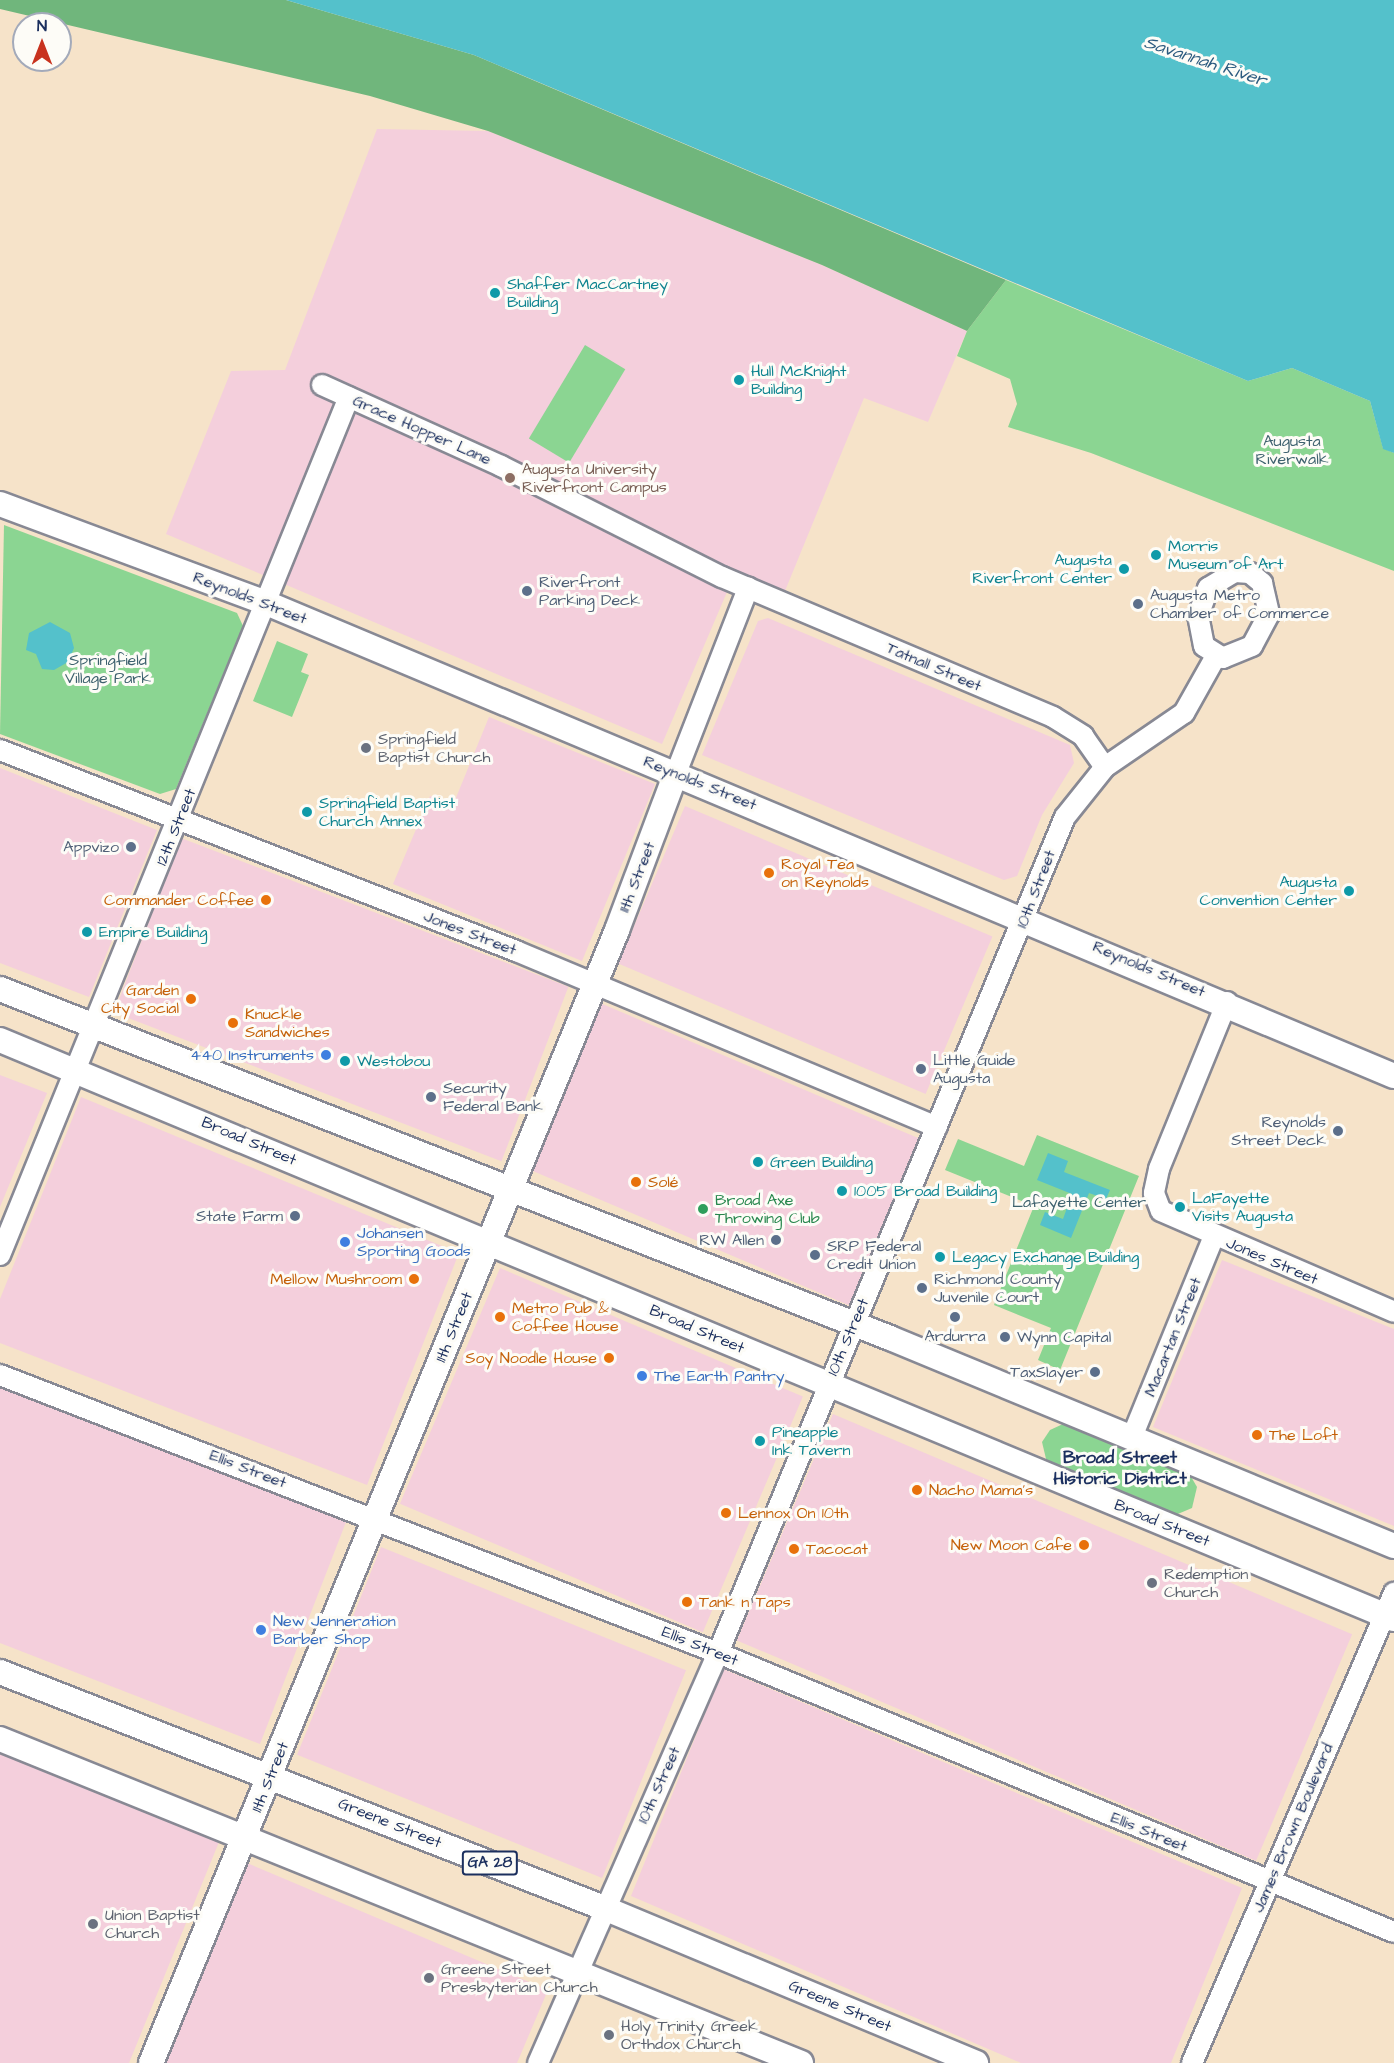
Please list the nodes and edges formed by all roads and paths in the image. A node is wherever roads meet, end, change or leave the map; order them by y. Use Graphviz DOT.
graph roads {
  1 [pos="322,385"];
  2 [pos="349,397"];
  3 [pos="0,504"];
  4 [pos="748,588"];
  5 [pos="264,602"];
  6 [pos="1216,656"];
  7 [pos="0,750"];
  8 [pos="1105,767"];
  9 [pos="675,772"];
  10 [pos="178,820"];
  11 [pos="1024,917"];
  12 [pos="594,982"];
  13 [pos="0,989"];
  14 [pos="1227,1002"];
  15 [pos="92,1024"];
  16 [pos="0,1040"];
  17 [pos="73,1068"];
  18 [pos="1394,1076"];
  19 [pos="937,1127"];
  20 [pos="510,1188"];
  21 [pos="1214,1236"];
  22 [pos="489,1241"];
  23 [pos="0,1255"];
  24 [pos="1394,1312"];
  25 [pos="854,1325"];
  26 [pos="0,1375"];
  27 [pos="827,1385"];
  28 [pos="1132,1437"];
  29 [pos="376,1517"];
  30 [pos="1394,1546"];
  31 [pos="1394,1593"];
  32 [pos="1389,1617"];
  33 [pos="718,1653"];
  34 [pos="0,1672"];
  35 [pos="0,1739"];
  36 [pos="271,1776"];
  37 [pos="245,1837"];
  38 [pos="1271,1882"];
  39 [pos="604,1908"];
  40 [pos="1394,1932"];
  41 [pos="577,1971"];
  42 [pos="151,2063"];
  43 [pos="538,2063"];
  44 [pos="801,2063"];
  45 [pos="976,2063"];
  46 [pos="1192,2063"];
  1 -- 2 [label="street, Grace Hopper Lane"];
  2 -- 4 [label="street, Grace Hopper Lane"];
  2 -- 5 [label="street, 12th Street"];
  3 -- 5 [label="main road, Reynolds Street"];
  4 -- 8 [label="street, Tatnall Street"];
  4 -- 9 [label="street, 11th Street"];
  5 -- 9 [label="main road, Reynolds Street"];
  5 -- 10 [label="street, 12th Street"];
  6 -- 6 [label="street"];
  6 -- 8 [label="street, 10th Street"];
  7 -- 10 [label="street, Jones Street"];
  8 -- 11 [label="street, 10th Street"];
  9 -- 11 [label="main road, Reynolds Street"];
  9 -- 12 [label="main road, 11th Street"];
  10 -- 12 [label="street, Jones Street"];
  10 -- 15 [label="street, 12th Street"];
  11 -- 14 [label="main road, Reynolds Street"];
  11 -- 19 [label="street, 10th Street"];
  12 -- 19 [label="street, Jones Street"];
  12 -- 20 [label="main road, 11th Street"];
  13 -- 15 [label="main road"];
  14 -- 18 [label="main road, Reynolds Street"];
  14 -- 21 [label="street, Jones Street"];
  15 -- 17 [label="street, 12th Street"];
  15 -- 20 [label="main road"];
  16 -- 17 [label="main road, Broad Street"];
  17 -- 22 [label="main road, Broad Street"];
  17 -- 23 [label="street, 12th Street"];
  19 -- 25 [label="street, 10th Street"];
  20 -- 22 [label="main road, 11th Street"];
  20 -- 25 [label="main road"];
  21 -- 24 [label="street, Jones Street"];
  21 -- 28 [label="street, Macartan Street"];
  22 -- 27 [label="main road, Broad Street"];
  22 -- 29 [label="main road, 11th Street"];
  25 -- 27 [label="street, 10th Street"];
  25 -- 28 [label="main road"];
  26 -- 29 [label="street, Ellis Street"];
  27 -- 32 [label="main road, Broad Street"];
  27 -- 33 [label="street, 10th Street"];
  28 -- 30 [label="main road"];
  29 -- 33 [label="street, Ellis Street"];
  29 -- 36 [label="main road, 11th Street"];
  31 -- 32 [label="street, James Brown Boulevard"];
  32 -- 38 [label="street, James Brown Boulevard"];
  33 -- 38 [label="street, Ellis Street"];
  33 -- 39 [label="street, 10th Street"];
  34 -- 36 [label="main road, Greene Street / GA 28"];
  35 -- 37 [label="main road"];
  36 -- 37 [label="main road, 11th Street"];
  36 -- 39 [label="main road, Greene Street / GA 28"];
  37 -- 41 [label="main road"];
  37 -- 42 [label="main road, 11th Street"];
  38 -- 40 [label="street, Ellis Street"];
  38 -- 46 [label="street, James Brown Boulevard"];
  39 -- 41 [label="street, 10th Street"];
  39 -- 45 [label="main road, Greene Street / GA 28"];
  41 -- 43 [label="street, 10th Street"];
  41 -- 44 [label="main road"];
}
